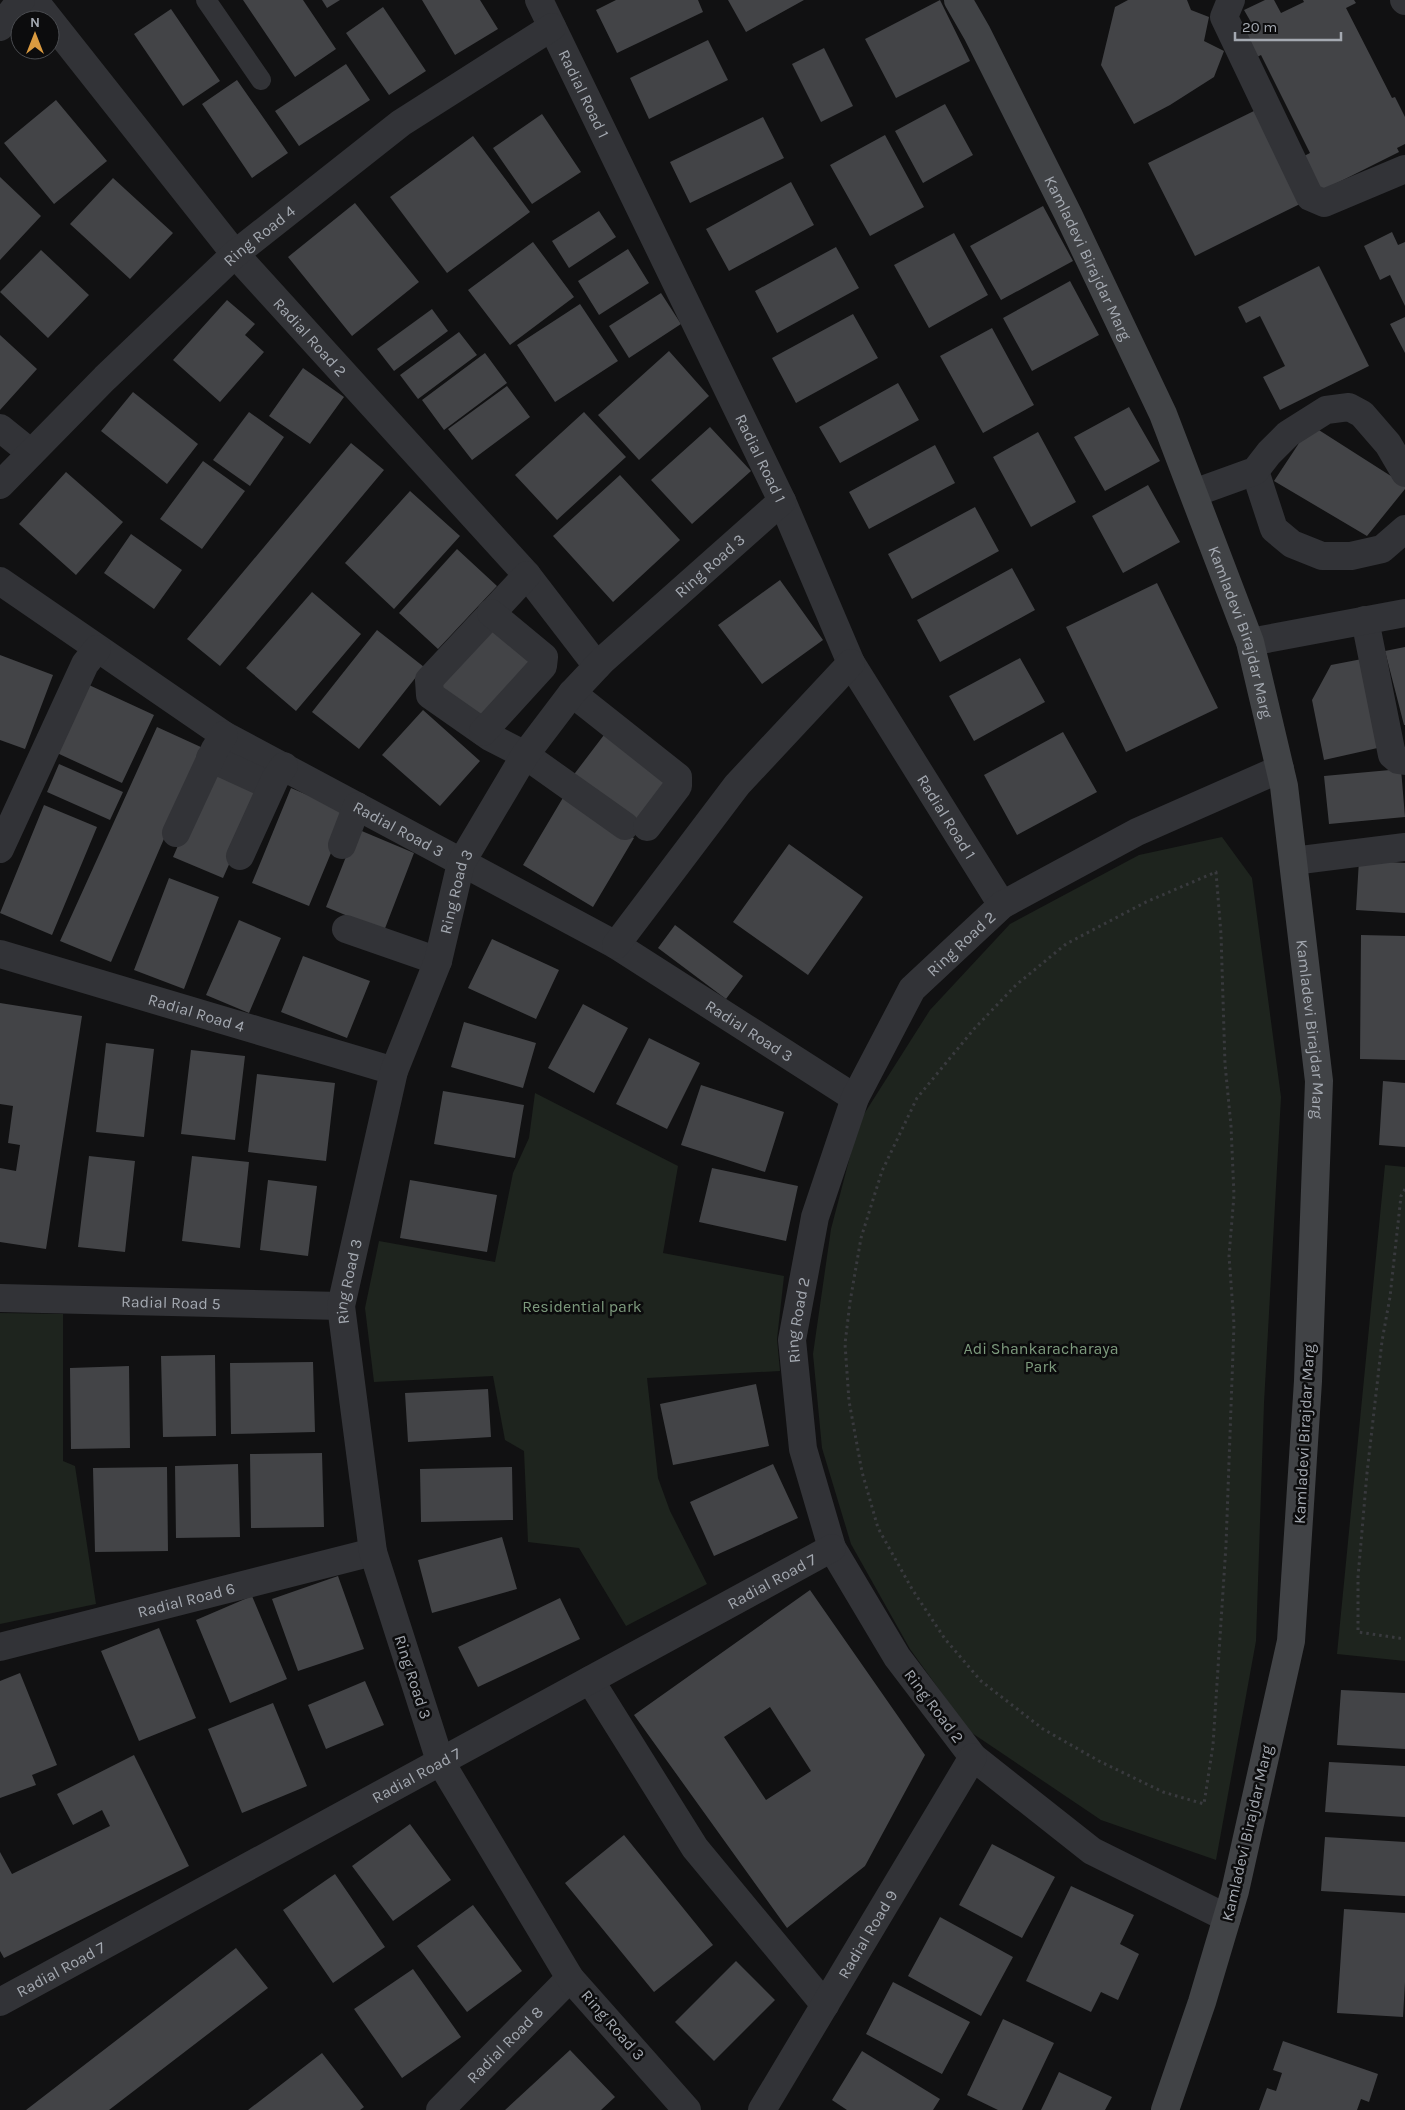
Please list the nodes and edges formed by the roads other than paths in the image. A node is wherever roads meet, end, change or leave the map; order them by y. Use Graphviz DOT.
graph roads {
  1 [pos="21,0"];
  2 [pos="34,0"];
  3 [pos="206,0"];
  4 [pos="539,0"];
  5 [pos="958,0"];
  6 [pos="1231,0"];
  7 [pos="0,27"];
  8 [pos="552,27"];
  9 [pos="261,80"];
  10 [pos="1405,169"];
  11 [pos="235,254"];
  12 [pos="0,428"];
  13 [pos="31,453"];
  14 [pos="1256,471"];
  15 [pos="1405,473"];
  16 [pos="0,485"];
  17 [pos="1194,493"];
  18 [pos="782,501"];
  19 [pos="1405,529"];
  20 [pos="527,575"];
  21 [pos="0,581"];
  22 [pos="491,613"];
  23 [pos="1405,613"];
  24 [pos="1370,620"];
  25 [pos="1250,642"];
  26 [pos="97,649"];
  27 [pos="544,657"];
  28 [pos="850,663"];
  29 [pos="583,682"];
  30 [pos="483,732"];
  31 [pos="224,735"];
  32 [pos="1402,753"];
  33 [pos="525,755"];
  34 [pos="210,758"];
  35 [pos="1280,769"];
  36 [pos="278,776"];
  37 [pos="357,806"];
  38 [pos="176,833"];
  39 [pos="342,845"];
  40 [pos="1405,847"];
  41 [pos="0,849"];
  42 [pos="240,856"];
  43 [pos="1293,861"];
  44 [pos="461,863"];
  45 [pos="1002,905"];
  46 [pos="346,929"];
  47 [pos="616,945"];
  48 [pos="0,954"];
  49 [pos="438,960"];
  50 [pos="394,1071"];
  51 [pos="855,1098"];
  52 [pos="0,1298"];
  53 [pos="341,1306"];
  54 [pos="832,1548"];
  55 [pos="373,1552"];
  56 [pos="0,1646"];
  57 [pos="590,1680"];
  58 [pos="973,1757"];
  59 [pos="440,1761"];
  60 [pos="1227,1918"];
  61 [pos="570,1978"];
  62 [pos="0,2002"];
  63 [pos="825,2005"];
  64 [pos="440,2110"];
  65 [pos="687,2110"];
  66 [pos="762,2110"];
  67 [pos="1165,2110"];
  1 -- 7 [label="street"];
  2 -- 11 [label="street, Radial Road 2"];
  3 -- 9 [label="lane"];
  4 -- 8 [label="street, Radial Road 1"];
  5 -- 17 [label="street, Kamladevi Birajdar Marg"];
  6 -- 10 [label="street"];
  8 -- 11 [label="street, Ring Road 4"];
  8 -- 18 [label="street, Radial Road 1"];
  11 -- 13 [label="street, Ring Road 4"];
  11 -- 20 [label="street, Radial Road 2"];
  12 -- 13 [label="street"];
  13 -- 16 [label="street, Ring Road 4"];
  14 -- 15 [label="street"];
  14 -- 17 [label="street"];
  14 -- 19 [label="street"];
  17 -- 25 [label="street, Kamladevi Birajdar Marg"];
  18 -- 28 [label="street, Radial Road 1"];
  18 -- 29 [label="street, Ring Road 3"];
  20 -- 22 [label="street"];
  20 -- 29 [label="street, Radial Road 2"];
  21 -- 26 [label="street, Radial Road 3"];
  22 -- 27 [label="street"];
  22 -- 30 [label="street"];
  23 -- 24 [label="street"];
  24 -- 25 [label="street"];
  24 -- 32 [label="street"];
  25 -- 35 [label="street, Kamladevi Birajdar Marg"];
  26 -- 31 [label="street, Radial Road 3"];
  26 -- 41 [label="street"];
  27 -- 29 [label="street"];
  27 -- 30 [label="street"];
  28 -- 45 [label="street, Radial Road 1"];
  28 -- 47 [label="street"];
  29 -- 33 [label="street, Ring Road 3"];
  29 -- 33 [label="street"];
  30 -- 33 [label="street"];
  31 -- 34 [label="street"];
  31 -- 36 [label="street, Radial Road 3"];
  33 -- 44 [label="street, Ring Road 3"];
  34 -- 36 [label="street"];
  34 -- 38 [label="street"];
  35 -- 43 [label="street, Kamladevi Birajdar Marg"];
  35 -- 45 [label="street, Ring Road 2"];
  36 -- 37 [label="street, Radial Road 3"];
  36 -- 42 [label="street"];
  37 -- 39 [label="street"];
  37 -- 44 [label="street, Radial Road 3"];
  40 -- 43 [label="street"];
  43 -- 60 [label="street, Kamladevi Birajdar Marg"];
  44 -- 47 [label="street, Radial Road 3"];
  44 -- 49 [label="street, Ring Road 3"];
  45 -- 51 [label="street, Ring Road 2"];
  46 -- 49 [label="street"];
  47 -- 51 [label="street, Radial Road 3"];
  48 -- 50 [label="street, Radial Road 4"];
  49 -- 50 [label="street, Ring Road 3"];
  50 -- 53 [label="street, Ring Road 3"];
  51 -- 54 [label="street, Ring Road 2"];
  52 -- 53 [label="street, Radial Road 5"];
  53 -- 55 [label="street, Ring Road 3"];
  54 -- 57 [label="street, Radial Road 7"];
  54 -- 58 [label="street, Ring Road 2"];
  55 -- 56 [label="street, Radial Road 6"];
  55 -- 59 [label="street, Ring Road 3"];
  57 -- 59 [label="street, Radial Road 7"];
  57 -- 63 [label="street"];
  58 -- 60 [label="street, Ring Road 2"];
  58 -- 63 [label="street, Radial Road 9"];
  59 -- 61 [label="street, Ring Road 3"];
  59 -- 62 [label="street, Radial Road 7"];
  60 -- 67 [label="street, Kamladevi Birajdar Marg"];
  61 -- 64 [label="street, Radial Road 8"];
  61 -- 65 [label="street, Ring Road 3"];
  63 -- 66 [label="street, Radial Road 9"];
}
